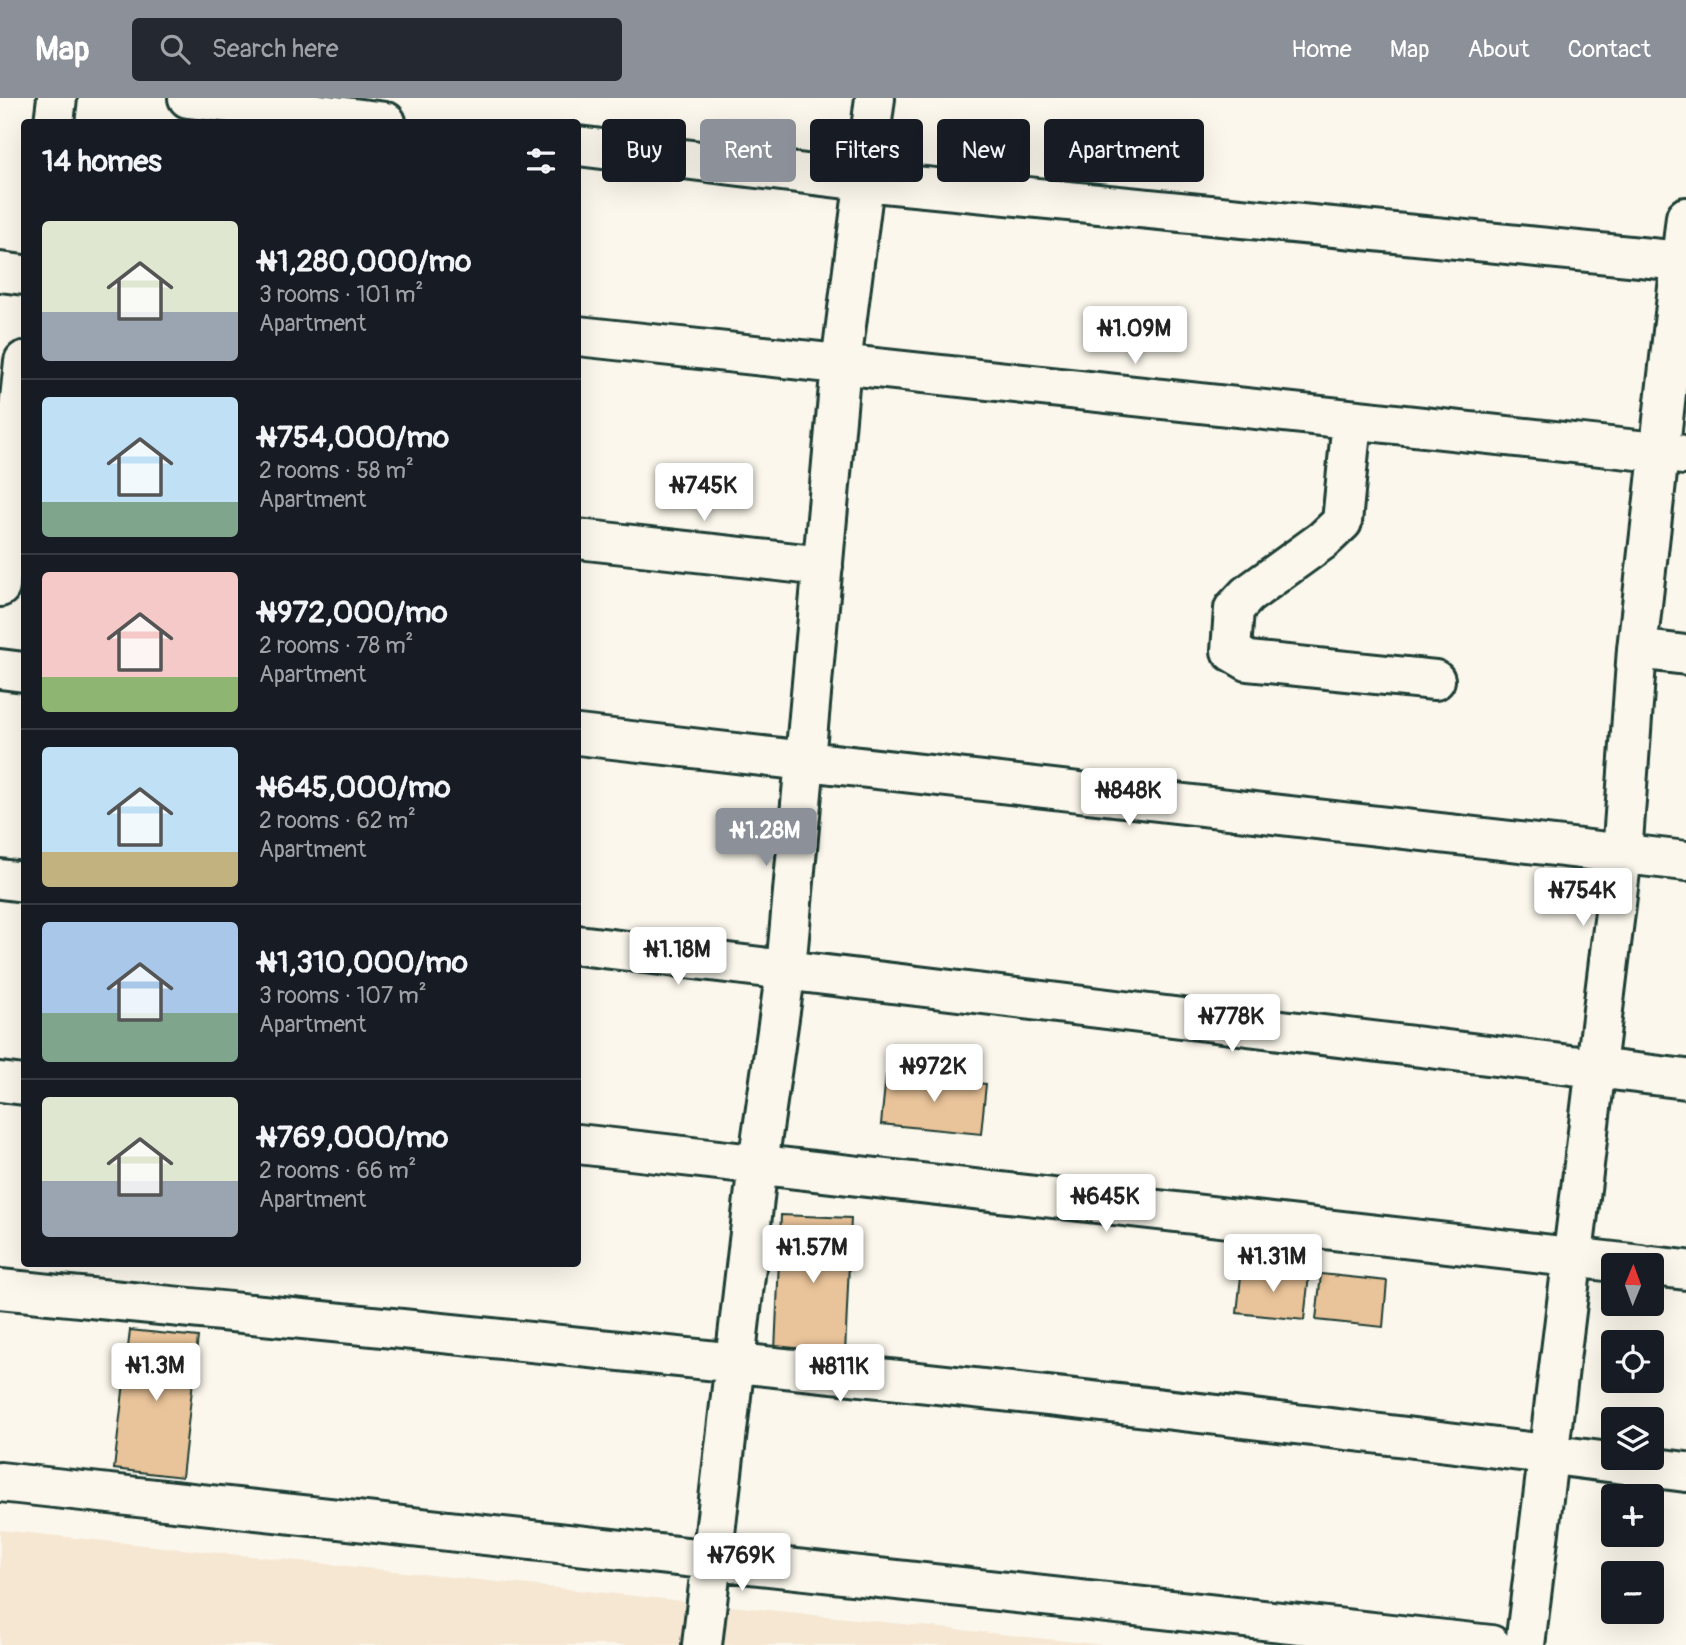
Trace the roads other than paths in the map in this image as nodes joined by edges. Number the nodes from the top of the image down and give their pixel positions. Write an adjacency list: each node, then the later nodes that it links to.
1 (57, 98): 4 (street)
2 (187, 98): 5 (street)
3 (875, 98): 6 (street)
4 (54, 119)
5 (361, 119)
6 (872, 119)
7 (581, 146): 8 (street)
8 (810, 174)
9 (863, 182): 16 (street)
10 (873, 182): 12 (street)
11 (1686, 217): 12 (street)
12 (1681, 261): 19 (street)
13 (0, 272): 14 (street)
14 (21, 275)
15 (581, 335): 16 (street)
16 (841, 364): 18 (street); 22 (street)
17 (21, 390): 20 (street)
18 (1352, 420): 19 (street); 28 (street)
19 (1673, 454): 24 (street)
20 (12, 477): 23 (street)
21 (581, 539): 22 (street)
22 (823, 566): 30 (street)
23 (0, 587)
24 (1636, 649): 25 (street); 31 (street)
25 (1686, 655)
26 (0, 669): 27 (street)
27 (21, 672)
28 (1435, 680)
29 (581, 735): 30 (street)
30 (806, 761): 31 (street); 36 (street)
31 (1622, 855): 32 (street); 37 (street)
32 (1686, 861)
33 (0, 879): 34 (street)
34 (21, 882)
35 (581, 945): 36 (street)
36 (786, 969): 37 (street); 42 (street)
37 (1596, 1068): 38 (street); 43 (street)
38 (1686, 1079)
39 (0, 1082): 40 (street)
40 (21, 1085)
41 (581, 1144): 42 (street)
42 (758, 1164): 43 (street); 48 (street)
43 (1572, 1258): 44 (street); 49 (street)
44 (1601, 1261)
45 (1664, 1267): 46 (street)
46 (1686, 1270)
47 (0, 1289): 48 (street)
48 (734, 1362): 49 (street); 52 (street)
49 (1549, 1454): 50 (street); 55 (street)
50 (1686, 1472)
51 (0, 1482): 52 (street)
52 (711, 1560): 53 (street); 54 (street)
53 (702, 1645)
54 (1491, 1645)
55 (1525, 1645)

